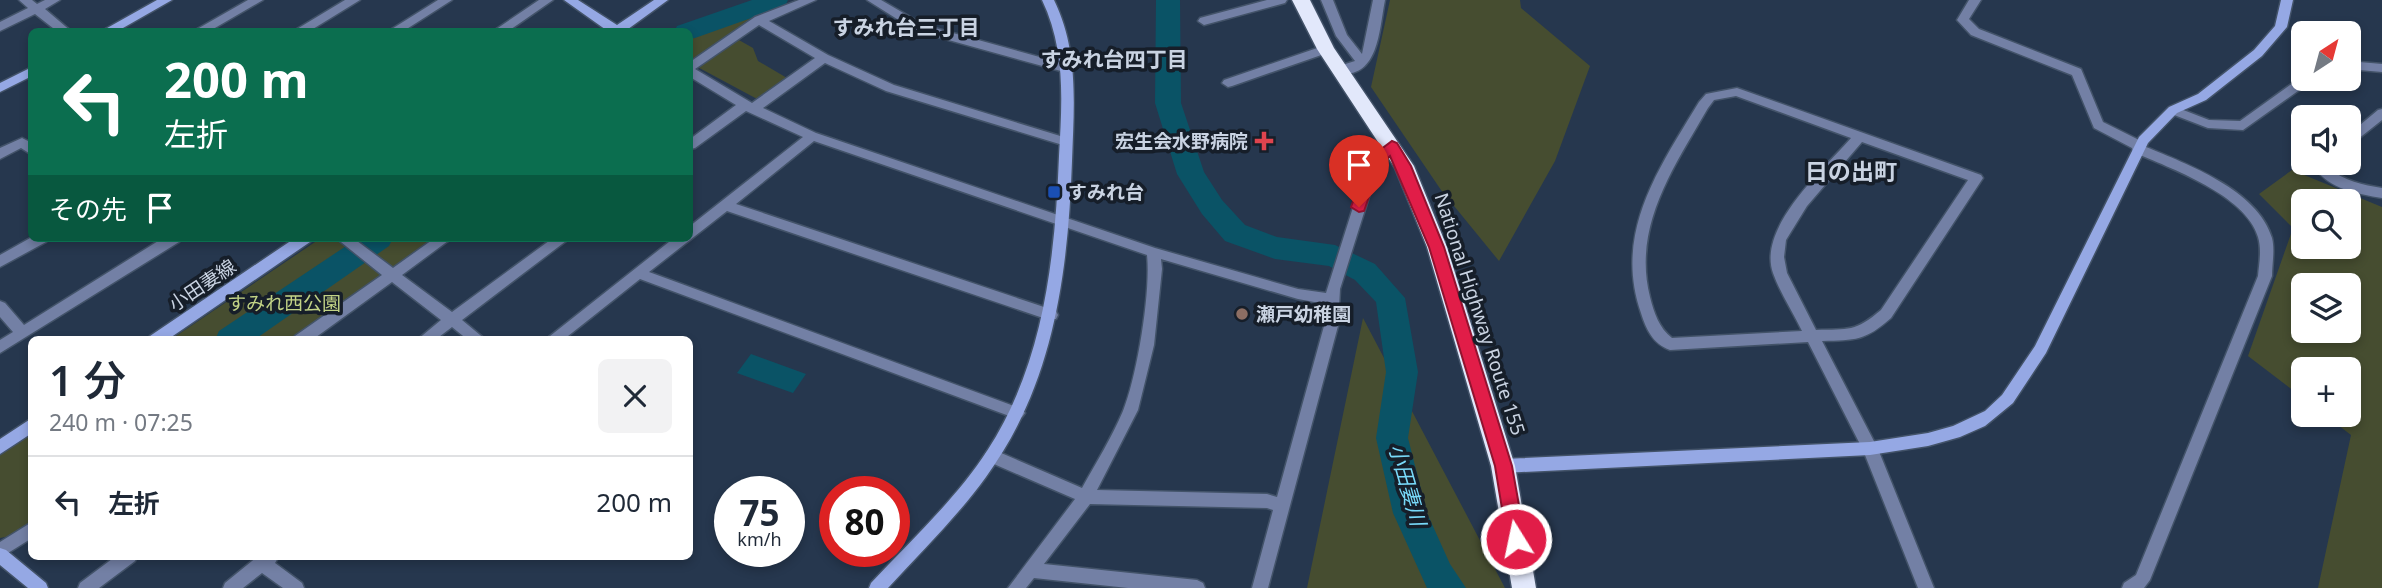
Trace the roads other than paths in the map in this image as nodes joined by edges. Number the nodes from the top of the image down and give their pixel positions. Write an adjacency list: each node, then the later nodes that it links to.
1 (25, 0): 19 (street)
2 (54, 0): 19 (street)
3 (166, 0): 24 (street)
4 (257, 0): 25 (street)
5 (354, 0): 26 (street)
6 (446, 0): 27 (street)
7 (547, 0): 28 (street)
8 (570, 0): 29 (street)
9 (662, 0): 30 (street)
10 (810, 0): 20 (street)
11 (873, 0): 37 (street)
12 (1048, 0): 37 (street)
13 (1281, 0): 21 (street)
14 (1301, 0): 31 (highway, National Highway Route 155)
15 (1327, 0): 33 (street)
16 (1378, 0): 33 (street)
17 (1975, 0): 54 (street)
18 (2287, 0): 45 (street)
19 (37, 9): 22 (street); 23 (street)
20 (760, 20): 32 (street); 35 (street)
21 (1204, 21)
22 (0, 27)
23 (61, 28)
24 (114, 28)
25 (205, 28)
26 (305, 28)
27 (400, 28)
28 (504, 28)
29 (612, 28)
30 (621, 28)
31 (1326, 49): 38 (highway, National Highway Route 155); 41 (street)
32 (824, 58): 44 (street); 50 (street)
33 (1363, 63): 38 (street)
34 (2361, 66): 36 (street)
35 (693, 67)
36 (2382, 68)
37 (1068, 69): 50 (street)
38 (1340, 70): 52 (highway, National Highway Route 155)
39 (693, 71): 44 (street)
40 (28, 73): 42 (street)
41 (1228, 83)
42 (0, 88)
43 (2291, 90): 45 (street)
44 (750, 107): 48 (street); 51 (street)
45 (2172, 110): 54 (street)
46 (2382, 113): 47 (street)
47 (2361, 132)
48 (811, 136): 58 (street); 59 (street)
49 (1860, 136): 82 (street); 82 (street); 82 (street)
50 (1066, 142): 59 (street)
51 (693, 143)
52 (1392, 146): 72 (street); 89 (highway, National Highway Route 155)
53 (28, 147): 55 (street)
54 (2139, 148): 87 (street); 107 (street)
55 (0, 154)
56 (2327, 175): 57 (street)
57 (2382, 193)
58 (724, 205): 60 (street); 74 (street)
59 (1063, 223): 68 (street); 74 (street)
60 (693, 231)
61 (34, 242): 69 (street)
62 (168, 242): 76 (street)
63 (299, 242): 77 (street, 小田妻線)
64 (348, 242): 71 (street)
65 (439, 242): 71 (street)
66 (558, 242): 75 (street)
67 (678, 242): 70 (street)
68 (1153, 252): 72 (street); 90 (street)
69 (0, 262)
70 (638, 273): 81 (street); 84 (street)
71 (391, 275): 75 (street); 78 (street)
72 (1333, 294): 91 (street)
73 (0, 307): 76 (street)
74 (1051, 315): 84 (street)
75 (452, 320): 79 (street); 80 (street)
76 (23, 333): 83 (street)
77 (161, 336)
78 (306, 336)
79 (430, 336)
80 (474, 336)
81 (557, 336)
82 (1812, 337): 87 (street)
83 (0, 347)
84 (1017, 413): 88 (street)
85 (28, 427): 86 (street)
86 (0, 447)
87 (1870, 449): 89 (street); 106 (street)
88 (992, 456): 90 (street); 101 (street)
89 (1503, 466): 105 (highway, National Highway Route 155)
90 (1086, 498): 91 (street); 96 (street)
91 (1282, 506): 104 (street)
92 (28, 532): 93 (street)
93 (0, 553): 97 (street)
94 (124, 560): 98 (street)
95 (267, 560): 99 (street); 100 (street)
96 (1032, 570): 102 (street); 103 (street)
97 (40, 588)
98 (86, 588)
99 (230, 588)
100 (296, 588)
101 (877, 588)
102 (1016, 588)
103 (1197, 588)
104 (1260, 588)
105 (1524, 588)
106 (1926, 588)
107 (2130, 588)

